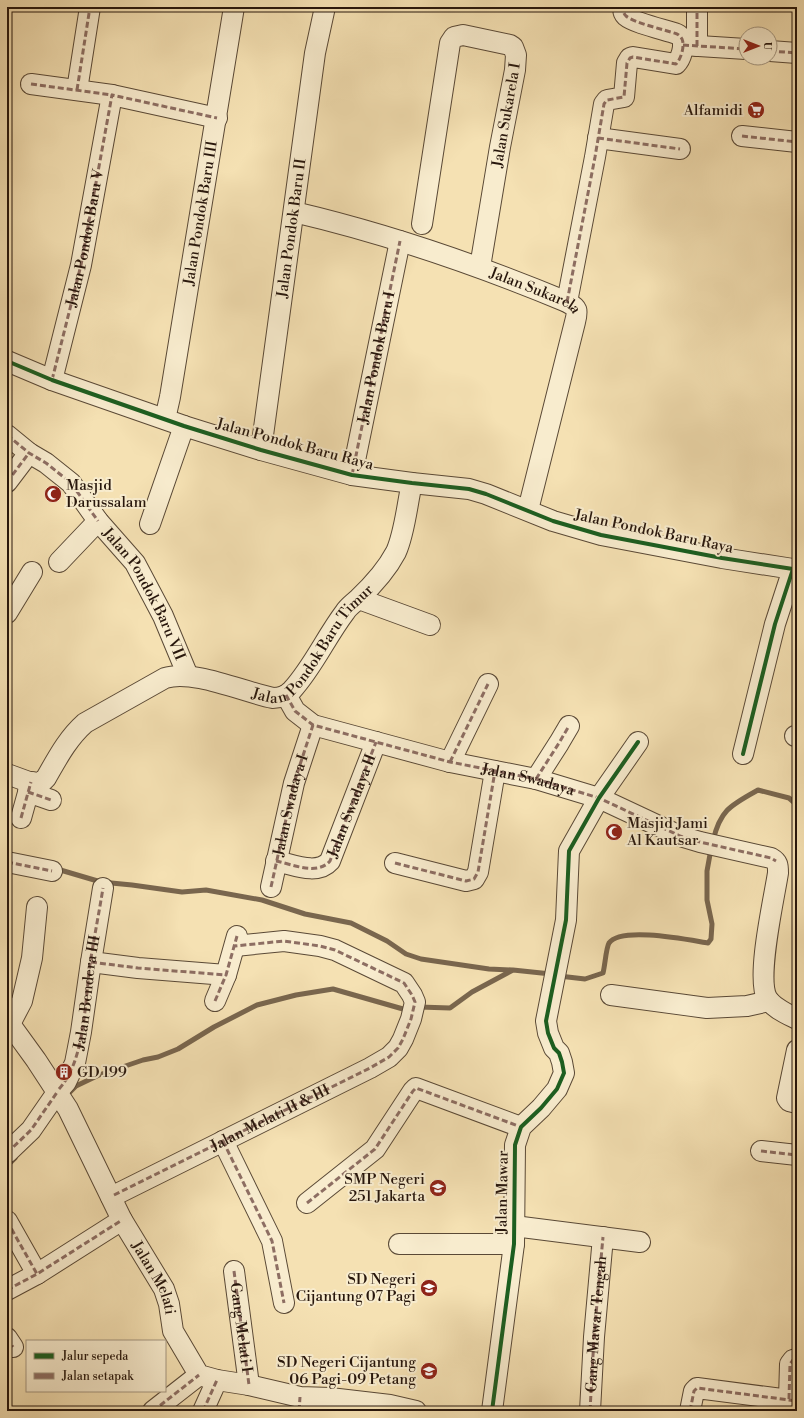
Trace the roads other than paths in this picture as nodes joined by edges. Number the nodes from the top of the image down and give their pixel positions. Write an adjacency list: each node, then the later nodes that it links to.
1 (90, 7): 11 (street)
2 (234, 7): 13 (street, Jalan Pondok Baru III)
3 (325, 7): 18 (street, Jalan Pondok Baru II)
4 (624, 7): 6 (street)
5 (697, 7): 6 (street)
6 (690, 45): 7 (street); 15 (street)
7 (738, 49)
8 (778, 52): 9 (street)
9 (797, 53)
10 (31, 84): 11 (street)
11 (77, 90): 12 (street)
12 (112, 95): 13 (street); 24 (street, Jalan Pondok Baru V)
13 (217, 118): 25 (street, Jalan Pondok Baru III)
14 (742, 136): 16 (street)
15 (598, 138): 17 (street); 22 (street)
16 (797, 142)
17 (680, 149)
18 (294, 212): 20 (street, Jalan Sukarela); 28 (street, Jalan Pondok Baru II)
19 (422, 224): 21 (street, Jalan Sukarela I)
20 (400, 241): 21 (street, Jalan Sukarela); 30 (street, Jalan Pondok Baru I)
21 (480, 267): 22 (street, Jalan Sukarela)
22 (567, 302): 33 (street, Jalan Sukarela)
23 (7, 361): 24 (street, Jalan Pondok Baru Raya)
24 (52, 380): 25 (street, Jalan Pondok Baru Raya)
25 (165, 419): 26 (street, Jalan Pondok Baru Raya)
26 (184, 426): 28 (street, Jalan Pondok Baru Raya); 35 (street)
27 (7, 434): 29 (street, Jalan Pondok Baru VII)
28 (261, 450): 30 (street, Jalan Pondok Baru Raya)
29 (29, 453): 31 (street); 34 (street, Jalan Pondok Baru VII)
30 (352, 474): 32 (street, Jalan Pondok Baru Raya)
31 (7, 482)
32 (412, 483): 33 (street, Jalan Pondok Baru Raya); 39 (street, Jalan Pondok Baru Timur)
33 (528, 510): 37 (street, Jalan Pondok Baru Raya)
34 (98, 521): 36 (street); 42 (street, Jalan Pondok Baru VII)
35 (150, 524)
36 (58, 562)
37 (796, 565): 49 (street)
38 (32, 572): 40 (street)
39 (359, 598): 41 (street); 44 (street, Jalan Pondok Baru Timur)
40 (7, 613)
41 (430, 625)
42 (188, 676): 44 (street, Jalan Pondok Baru Timur); 54 (street, Jalan Pondok Baru Timur)
43 (488, 684): 50 (street)
44 (286, 695): 45 (street, Jalan Swadaya)
45 (313, 725): 47 (street, Jalan Swadaya); 58 (street, Jalan Swadaya I)
46 (569, 726): 53 (street)
47 (376, 742): 50 (street, Jalan Swadaya); 58 (street, Jalan Swadaya II)
48 (638, 742): 55 (street, Jalan Mawar)
49 (743, 754)
50 (450, 762): 51 (street, Jalan Swadaya)
51 (495, 771): 53 (street, Jalan Swadaya); 60 (street)
52 (7, 774): 54 (street)
53 (536, 779): 55 (street, Jalan Swadaya)
54 (30, 787): 56 (street); 57 (street)
55 (599, 798): 68 (street, Jalan Swadaya); 75 (street, Jalan Mawar)
56 (51, 800)
57 (21, 818)
58 (276, 861): 62 (street, Jalan Swadaya I)
59 (7, 862): 61 (street)
60 (395, 863)
61 (52, 871)
62 (272, 887)
63 (103, 888): 65 (street, Jalan Bendera III)
64 (37, 906): 71 (street)
65 (91, 962): 66 (street); 73 (street, Jalan Bendera III)
66 (226, 976): 69 (street); 76 (street, Jalan Melati II & III)
67 (611, 995): 68 (street)
68 (769, 1001): 70 (street)
69 (215, 1002)
70 (797, 1019)
71 (9, 1022): 73 (street, Jalan Melati)
72 (797, 1050): 74 (street)
73 (62, 1098): 78 (street, Jalan Bendera III); 80 (street, Jalan Melati)
74 (797, 1103)
75 (521, 1127): 81 (street); 84 (street, Jalan Mawar)
76 (223, 1141): 80 (street, Jalan Melati II & III); 91 (street)
77 (761, 1151): 79 (street)
78 (7, 1153)
79 (797, 1155)
80 (110, 1197): 82 (street, Jalan Melati)
81 (307, 1203)
82 (122, 1220): 89 (street); 93 (street, Jalan Melati)
83 (7, 1221): 89 (street)
84 (514, 1235): 85 (street); 87 (street); 100 (street, Jalan Mawar)
85 (603, 1237): 86 (street); 101 (street, Gang Mawar Tengah)
86 (640, 1242)
87 (399, 1244)
88 (234, 1271): 94 (street, Gang Melati I)
89 (37, 1274): 90 (street)
90 (7, 1290)
91 (284, 1303)
92 (797, 1359): 95 (street)
93 (208, 1378): 94 (street); 97 (street); 98 (street)
94 (249, 1385): 96 (street)
95 (793, 1400): 102 (street)
96 (300, 1404): 99 (street)
97 (153, 1411)
98 (203, 1411)
99 (416, 1411)
100 (492, 1411)
101 (590, 1411)
102 (690, 1411)

